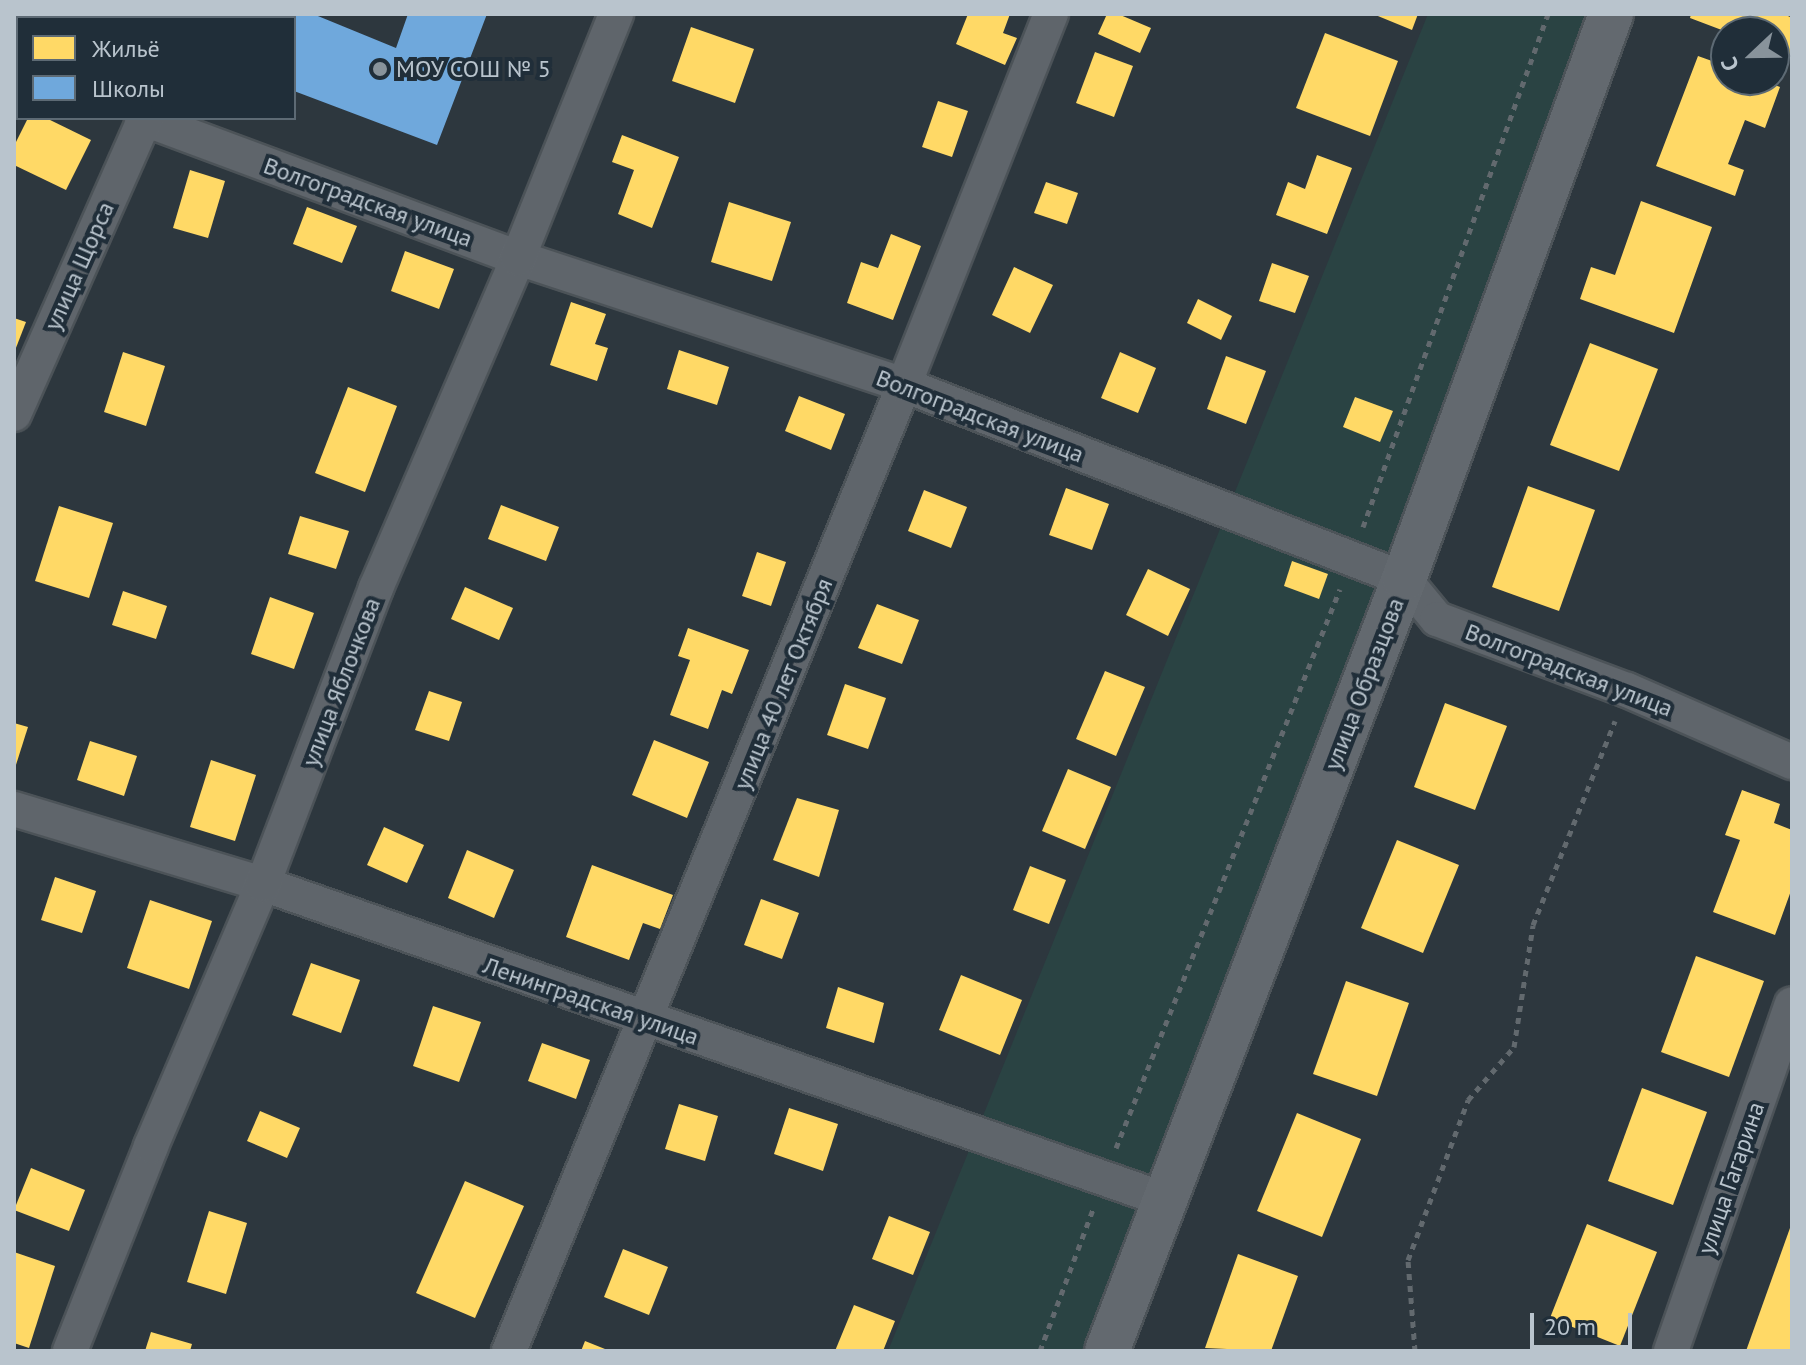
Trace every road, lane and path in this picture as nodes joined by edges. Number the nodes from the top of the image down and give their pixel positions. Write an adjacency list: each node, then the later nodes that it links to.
1 (616, 14): 7 (street, улица Яблочкова)
2 (1051, 14): 8 (street, улица 40 лет Октября)
3 (1548, 14): 10 (path)
4 (1611, 14): 11 (street, улица Образцова)
5 (143, 120): 9 (street, улица Щорса)
6 (149, 120): 7 (street, Волгоградская улица)
7 (518, 258): 8 (street, Волгоградская улица); 15 (street, улица Яблочкова)
8 (904, 385): 10 (street, Волгоградская улица); 17 (street, улица 40 лет Октября)
9 (14, 414)
10 (1352, 559): 11 (street, Волгоградская улица); 18 (path)
11 (1404, 579): 12 (street, Волгоградская улица); 19 (street, улица Образцова)
12 (1627, 690): 13 (street, Волгоградская улица); 24 (path)
13 (1792, 762)
14 (14, 809): 15 (street, Ленинградская улица)
15 (263, 884): 17 (street, Ленинградская улица); 20 (street, улица Яблочкова)
16 (1792, 1004): 25 (street, улица Гагарина)
17 (646, 1021): 18 (street, Ленинградская улица); 21 (street, улица 40 лет Октября)
18 (1104, 1178): 19 (street, Ленинградская улица); 22 (path)
19 (1166, 1200): 23 (street, улица Образцова)
20 (70, 1351)
21 (509, 1351)
22 (1040, 1351)
23 (1107, 1351)
24 (1415, 1351)
25 (1671, 1351)

